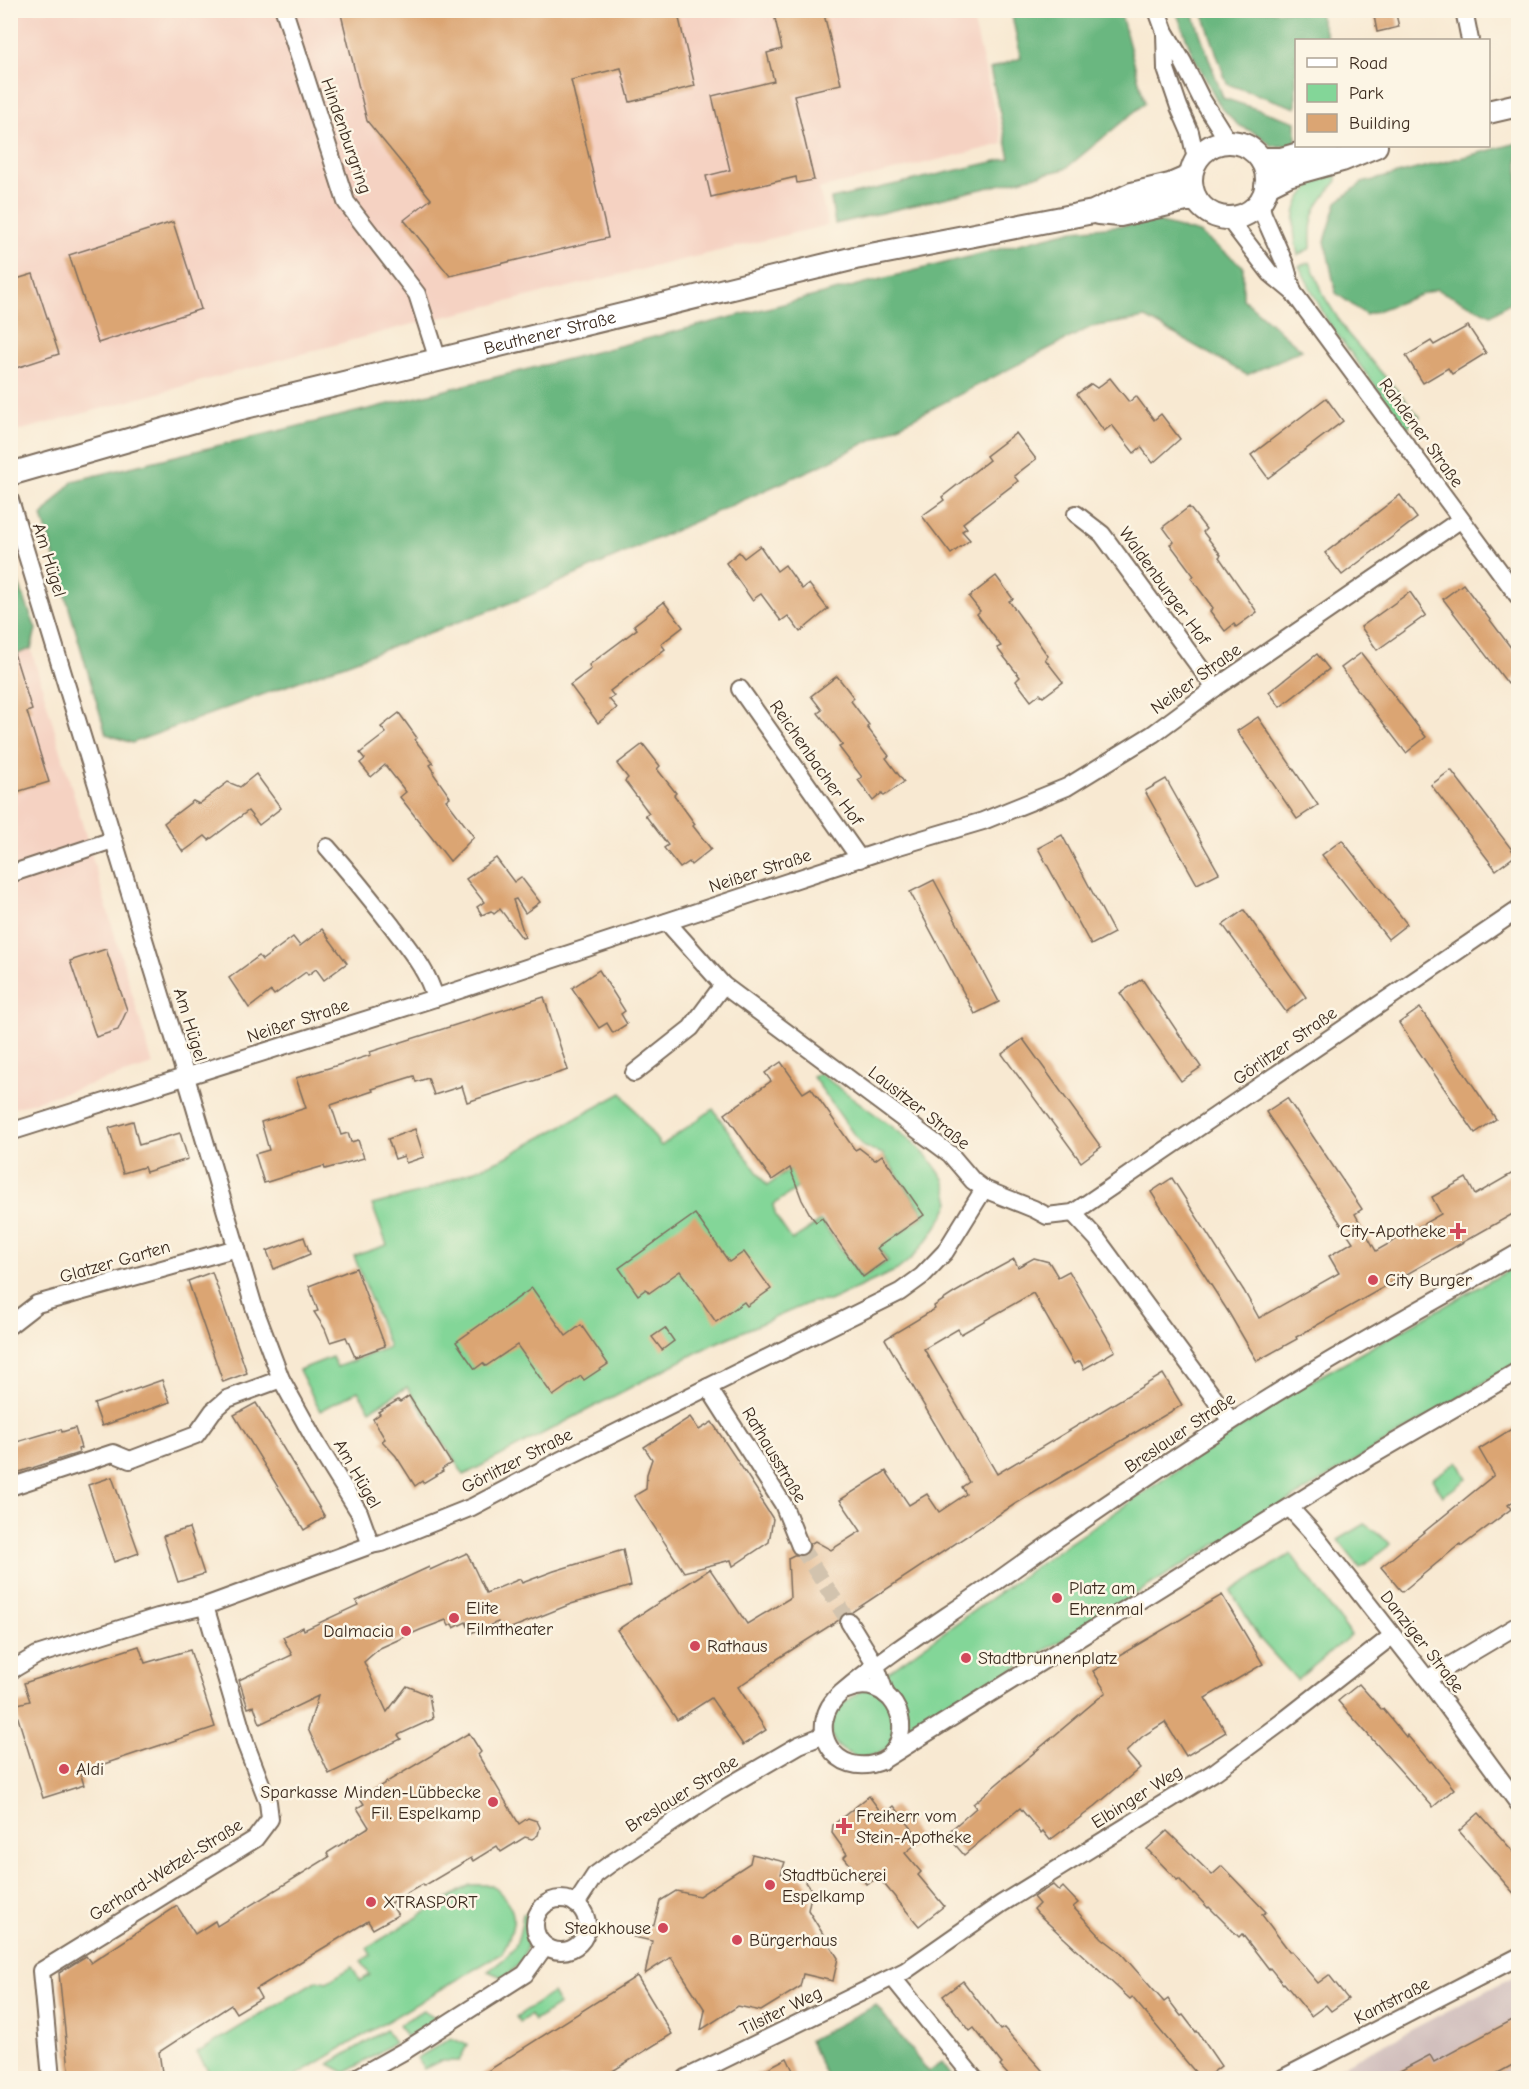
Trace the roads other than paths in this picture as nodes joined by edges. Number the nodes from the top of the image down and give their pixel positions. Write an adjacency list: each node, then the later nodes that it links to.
1 (284, 10): 18 (street, Hindenburgring)
2 (1157, 10): 4 (street)
3 (1464, 10): 5 (street)
4 (1165, 33): 8 (street); 12 (street)
5 (1470, 39)
6 (1518, 105): 7 (main road)
7 (1490, 112)
8 (1228, 141): 11 (main road); 12 (main road)
9 (1324, 147): 11 (main road)
10 (1374, 147): 13 (main road)
11 (1261, 159): 13 (main road)
12 (1193, 168): 14 (main road); 15 (main road, Beuthener Straße)
13 (1263, 194): 16 (main road); 17 (street, Rahdener Straße)
14 (1196, 200): 15 (main road, Beuthener Straße); 16 (main road)
15 (1093, 212): 18 (main road, Beuthener Straße)
16 (1228, 218): 17 (street, Rahdener Straße)
17 (1293, 292): 22 (street, Rahdener Straße)
18 (438, 360): 19 (main road, Beuthener Straße)
19 (10, 474)
20 (10, 500): 26 (street, Am Hügel)
21 (1076, 514): 24 (street, Waldenburger Hof)
22 (1460, 520): 23 (street, Rahdener Straße); 24 (street, Neißer Straße)
23 (1518, 597)
24 (1215, 688): 28 (street, Neißer Straße)
25 (740, 689): 28 (street, Reichenbacher Hof)
26 (113, 840): 29 (street); 35 (street, Am Hügel)
27 (327, 847): 33 (street)
28 (860, 859): 31 (street, Neißer Straße)
29 (10, 874)
30 (1518, 910): 38 (street, Görlitzer Straße)
31 (667, 922): 32 (street, Lausitzer Straße); 33 (street, Neißer Straße)
32 (723, 985): 34 (street); 37 (street, Lausitzer Straße)
33 (435, 998): 35 (street, Neißer Straße)
34 (634, 1073)
35 (186, 1077): 36 (street, Neißer Straße); 39 (street, Am Hügel)
36 (10, 1132)
37 (984, 1190): 38 (street, Lausitzer Straße); 44 (street, Görlitzer Straße)
38 (1073, 1213): 45 (street)
39 (237, 1248): 41 (street, Glatzer Garten); 43 (street, Am Hügel)
40 (1518, 1253): 45 (street, Breslauer Straße)
41 (10, 1325)
42 (1518, 1371): 47 (street)
43 (281, 1379): 46 (street); 48 (street, Am Hügel)
44 (708, 1387): 48 (street, Görlitzer Straße); 49 (street, Rathausstraße)
45 (1231, 1421): 54 (street, Breslauer Straße)
46 (10, 1487)
47 (1290, 1508): 53 (street, Danziger Straße); 60 (street)
48 (371, 1545): 50 (street, Görlitzer Straße)
49 (800, 1546)
50 (205, 1606): 55 (street, Görlitzer Straße); 66 (street, Gerhard-Wetzel-Straße)
51 (849, 1622): 54 (street)
52 (1518, 1625): 56 (street)
53 (1392, 1636): 56 (street, Danziger Straße); 65 (street, Elbinger Weg)
54 (876, 1666): 57 (street, Breslauer Straße); 58 (street)
55 (10, 1671)
56 (1427, 1679): 61 (street, Danziger Straße)
57 (840, 1693): 58 (street); 59 (street, Breslauer Straße)
58 (886, 1695): 60 (street)
59 (824, 1735): 60 (street); 62 (street, Breslauer Straße)
60 (882, 1761)
61 (1518, 1803)
62 (576, 1904): 63 (street); 63 (street)
63 (545, 1946): 67 (street)
64 (1518, 1958): 70 (street, Kantstraße)
65 (893, 1978): 68 (street, Tilsiter Weg); 69 (street)
66 (51, 2079)
67 (356, 2079)
68 (686, 2079)
69 (975, 2079)
70 (1283, 2079)

